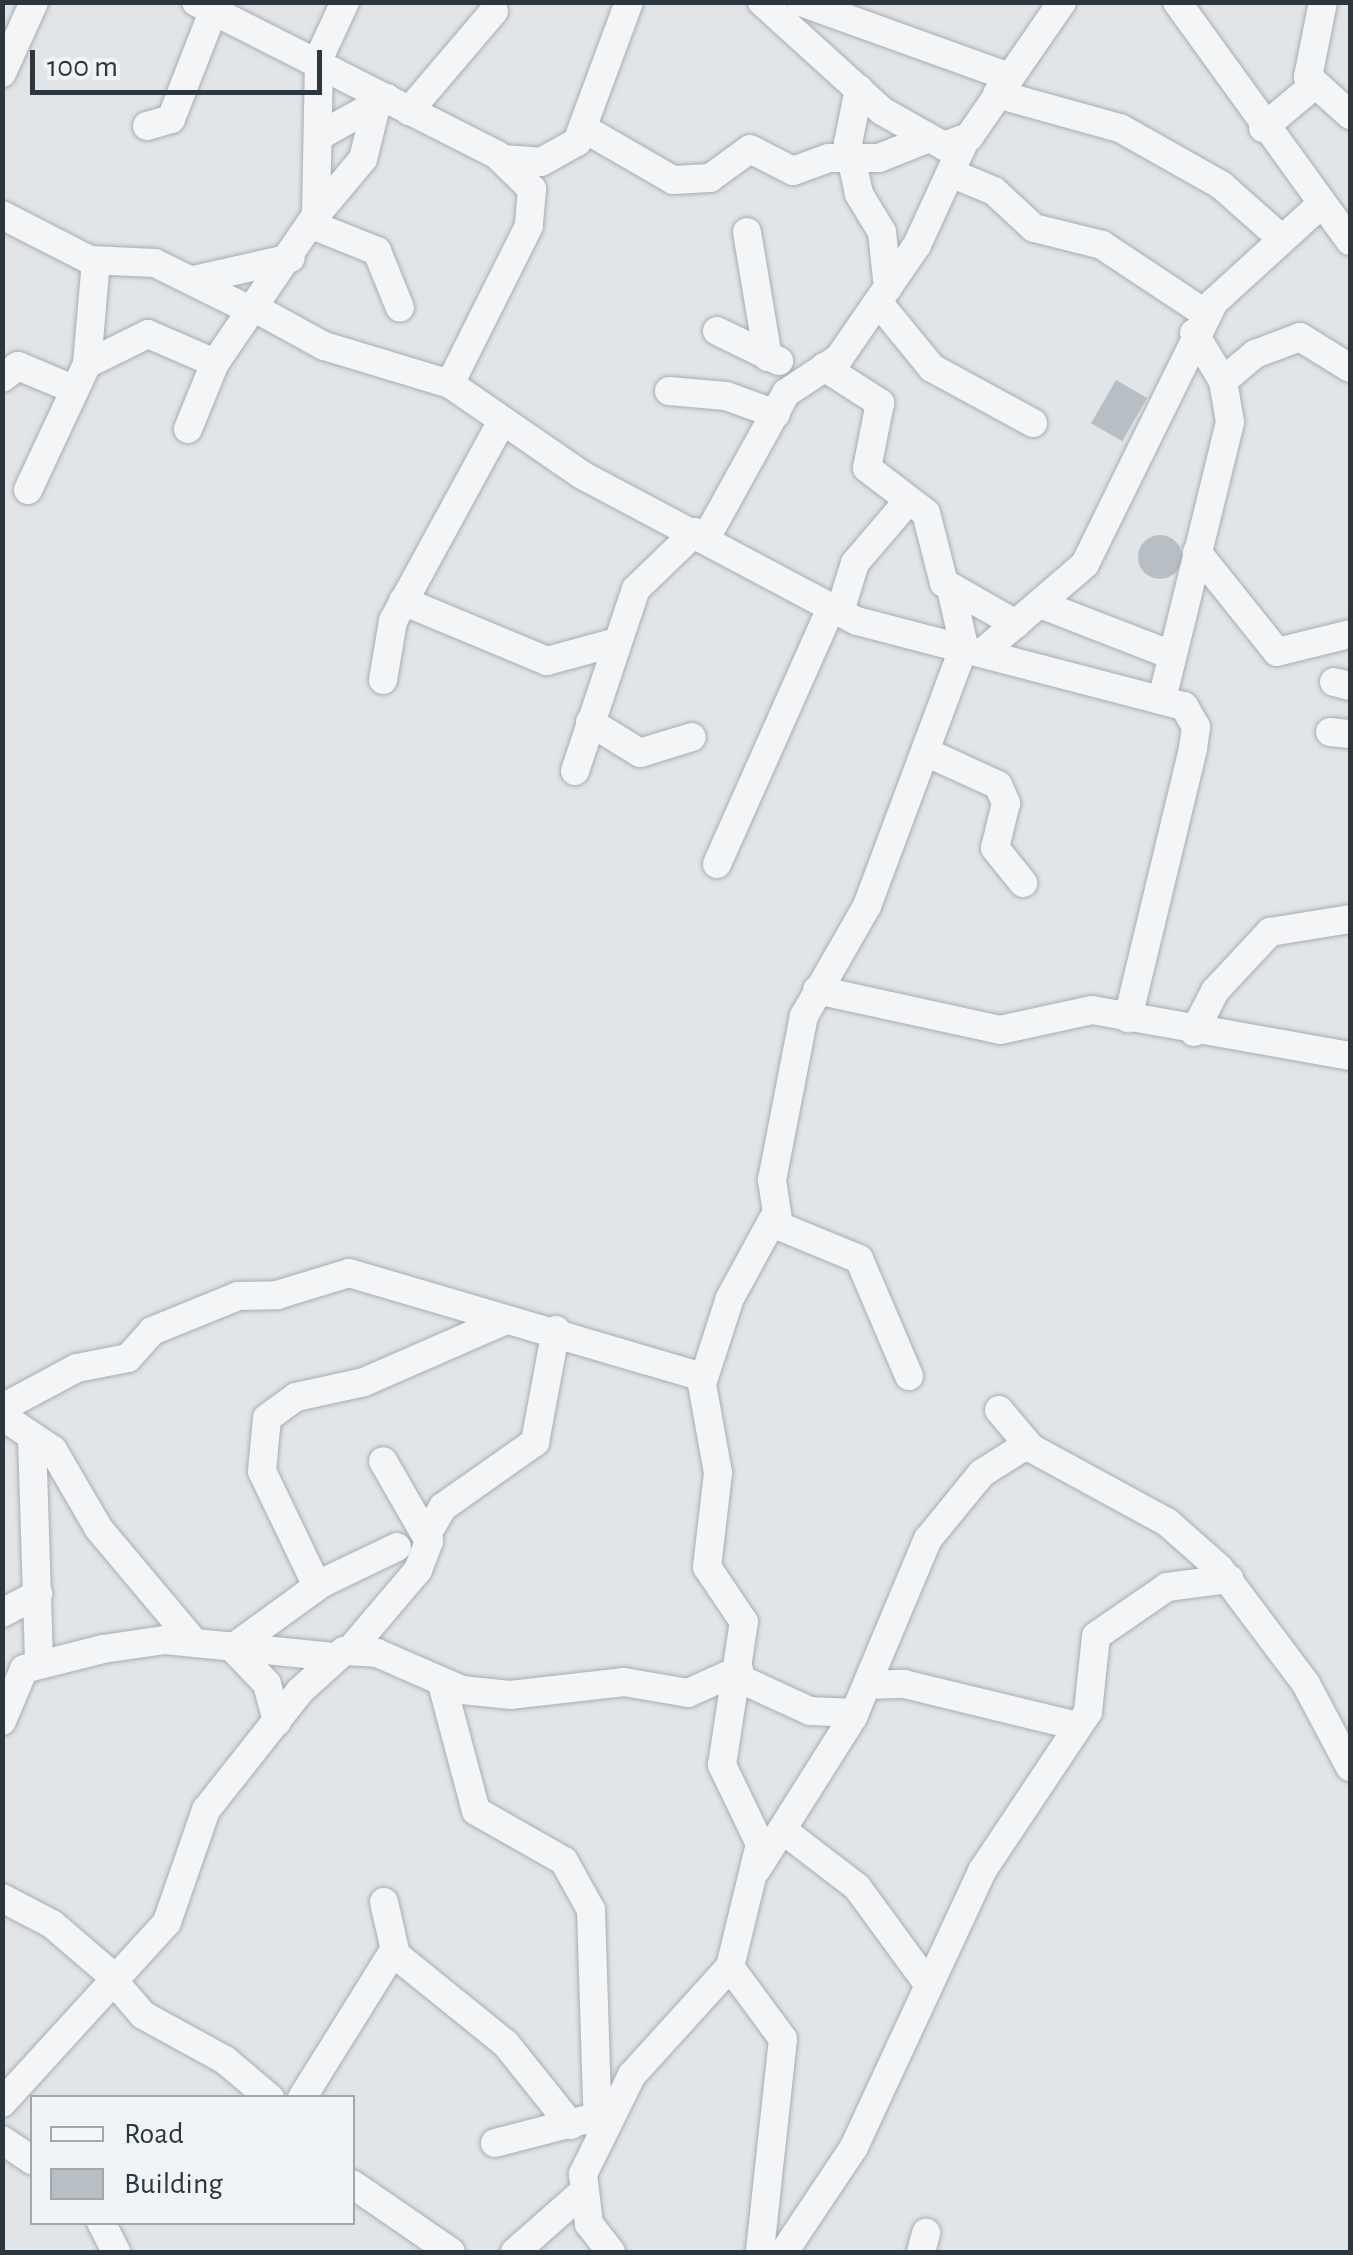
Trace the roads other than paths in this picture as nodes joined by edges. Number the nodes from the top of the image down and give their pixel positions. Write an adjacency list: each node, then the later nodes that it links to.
1 (34, 2): 12 (street)
2 (344, 2): 11 (street)
3 (629, 2): 19 (street)
4 (762, 2): 15 (street)
5 (801, 2): 13 (street)
6 (1062, 2): 13 (street)
7 (1177, 2): 20 (street)
8 (1323, 2): 14 (street)
9 (204, 8): 11 (street); 18 (street)
10 (494, 11): 16 (street)
11 (319, 58): 16 (street); 21 (street)
12 (2, 72)
13 (1004, 86): 22 (street); 31 (street)
14 (1313, 86): 17 (street); 20 (street)
15 (859, 89): 23 (street); 25 (street)
16 (391, 104): 21 (street); 24 (street); 29 (street)
17 (1350, 115)
18 (147, 126)
19 (582, 128): 24 (street); 25 (street)
20 (1264, 128): 27 (street)
21 (319, 136): 29 (street)
22 (965, 140): 23 (street); 26 (street)
23 (922, 141): 25 (street)
24 (502, 159): 48 (street)
25 (850, 160): 36 (street)
26 (953, 174): 36 (street); 39 (street)
27 (1318, 207): 31 (street); 32 (street)
28 (2, 215): 34 (street)
29 (314, 220): 33 (street); 38 (street)
30 (748, 232): 41 (street)
31 (1282, 238): 39 (street)
32 (1350, 241)
33 (291, 258): 35 (street); 37 (street)
34 (96, 260): 35 (street); 45 (street)
35 (194, 280): 37 (street)
36 (883, 295): 44 (street); 52 (street)
37 (252, 308): 42 (street); 48 (street)
38 (400, 308)
39 (1200, 324): 47 (street); 62 (street)
40 (718, 331): 41 (street)
41 (768, 357): 44 (street)
42 (215, 363): 45 (street); 53 (street)
43 (1350, 368): 47 (street)
44 (815, 370): 50 (street); 55 (street)
45 (80, 376): 46 (street); 54 (street)
46 (2, 378)
47 (1224, 381): 58 (street)
48 (450, 384): 51 (street)
49 (670, 391): 50 (street)
50 (776, 414): 57 (street)
51 (501, 424): 56 (street); 61 (street)
52 (1033, 424)
53 (188, 429)
54 (28, 490)
55 (908, 501): 60 (street); 63 (street)
56 (642, 505): 57 (street); 59 (street)
57 (700, 535): 59 (street); 63 (street)
58 (1198, 552): 65 (street); 68 (street)
59 (662, 555): 66 (street)
60 (951, 589): 64 (street); 67 (street)
61 (403, 601): 66 (street); 69 (street)
62 (1040, 604): 64 (street); 68 (street)
63 (836, 608): 67 (street); 75 (street)
64 (1016, 624): 67 (street)
65 (1350, 634)
66 (617, 642): 71 (street)
67 (974, 649): 70 (street); 73 (street)
68 (1169, 654): 70 (street)
69 (383, 680)
70 (1163, 695): 79 (street)
71 (590, 722): 72 (street); 74 (street)
72 (692, 736)
73 (928, 753): 76 (street); 78 (street)
74 (574, 771)
75 (718, 864)
76 (1022, 883)
77 (1350, 920): 80 (street)
78 (817, 990): 79 (street); 82 (street)
79 (1128, 1018): 80 (street)
80 (1194, 1032): 81 (street)
81 (1350, 1056)
82 (774, 1219): 85 (street); 86 (street)
83 (506, 1320): 84 (street); 88 (street); 95 (street)
84 (556, 1330): 86 (street); 92 (street)
85 (909, 1376)
86 (703, 1378): 106 (street)
87 (999, 1410): 90 (street)
88 (3, 1411): 89 (street)
89 (32, 1438): 97 (street); 99 (street)
90 (1028, 1444): 94 (street); 105 (street)
91 (383, 1461): 92 (street)
92 (426, 1524): 93 (street); 96 (street)
93 (397, 1548): 95 (street); 96 (street)
94 (1229, 1579): 111 (street); 112 (street)
95 (317, 1586): 100 (street)
96 (394, 1588): 101 (street)
97 (38, 1594): 98 (street); 103 (street)
98 (2, 1613)
99 (194, 1642): 100 (street); 103 (street)
100 (232, 1647): 101 (street); 110 (street)
101 (344, 1653): 104 (street); 110 (street)
102 (2, 1661): 103 (street)
103 (36, 1662): 109 (street)
104 (442, 1684): 107 (street); 124 (street)
105 (869, 1685): 108 (street); 111 (street)
106 (733, 1690): 107 (street); 107 (street); 108 (street); 114 (street)
107 (683, 1694)
108 (855, 1713): 113 (street)
109 (2, 1721)
110 (277, 1722): 119 (street)
111 (1078, 1726): 120 (street)
112 (1350, 1767)
113 (784, 1831): 114 (street); 120 (street)
114 (752, 1876): 118 (street)
115 (2, 1898): 119 (street)
116 (384, 1902): 117 (street)
117 (394, 1950): 122 (street); 125 (street)
118 (730, 1967): 124 (street); 136 (street)
119 (114, 1979): 121 (street); 123 (street)
120 (926, 1980): 137 (street)
121 (265, 2095)
122 (304, 2095)
123 (2, 2102)
124 (598, 2124): 125 (street); 130 (street)
125 (571, 2125): 127 (street)
126 (2, 2140): 128 (street)
127 (495, 2143)
128 (30, 2159)
129 (355, 2186): 133 (street)
130 (582, 2192): 134 (street); 135 (street)
131 (102, 2225): 132 (street)
132 (116, 2252)
133 (451, 2252)
134 (515, 2252)
135 (611, 2252)
136 (760, 2252)
137 (784, 2252)

